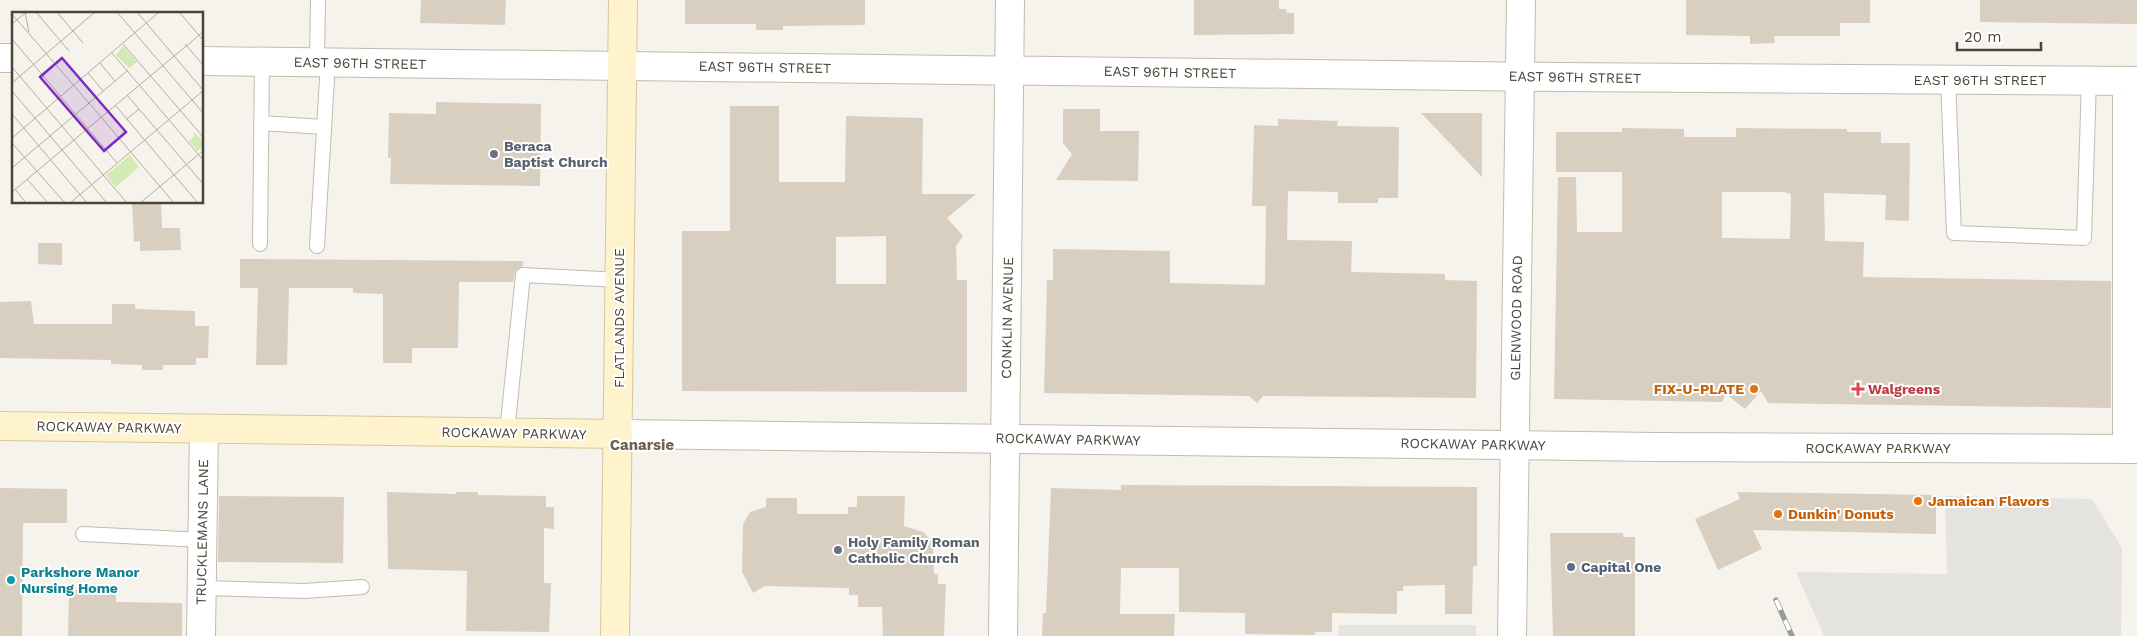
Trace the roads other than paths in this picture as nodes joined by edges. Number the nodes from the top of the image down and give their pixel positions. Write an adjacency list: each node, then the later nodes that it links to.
1 (318, 0): 7 (lane)
2 (622, 0): 8 (main road, FLATLANDS AVENUE)
3 (1010, 0): 9 (street, CONKLIN AVENUE)
4 (1521, 0): 10 (street, GLENWOOD ROAD)
5 (204, 61): 6 (street, EAST 96TH STREET)
6 (262, 62): 7 (street, EAST 96TH STREET); 14 (lane)
7 (322, 62): 8 (street, EAST 96TH STREET); 15 (lane)
8 (622, 66): 9 (street, EAST 96TH STREET); 18 (main road, FLATLANDS AVENUE)
9 (1009, 70): 10 (street, EAST 96TH STREET); 23 (street, CONKLIN AVENUE)
10 (1520, 76): 11 (street, EAST 96TH STREET); 24 (street, GLENWOOD ROAD)
11 (1948, 79): 12 (street, EAST 96TH STREET); 12 (lane)
12 (2089, 80): 13 (street, EAST 96TH STREET)
13 (2132, 81): 25 (street)
14 (261, 123): 15 (lane); 16 (lane)
15 (324, 127): 17 (lane)
16 (260, 244)
17 (317, 246)
18 (620, 280): 21 (lane); 22 (main road, FLATLANDS AVENUE)
19 (0, 426): 20 (main road, ROCKAWAY PARKWAY)
20 (204, 428): 21 (main road, ROCKAWAY PARKWAY); 27 (street, TRUCKLEMANS LANE)
21 (507, 432): 22 (main road, ROCKAWAY PARKWAY)
22 (618, 434): 23 (street, ROCKAWAY PARKWAY); 31 (main road, FLATLANDS AVENUE)
23 (1005, 439): 24 (street, ROCKAWAY PARKWAY); 32 (street, CONKLIN AVENUE)
24 (1514, 445): 25 (street, ROCKAWAY PARKWAY); 33 (street, GLENWOOD ROAD)
25 (2132, 449)
26 (82, 534): 27 (lane)
27 (202, 540): 29 (street, TRUCKLEMANS LANE)
28 (362, 587): 29 (lane)
29 (201, 588): 30 (street, TRUCKLEMANS LANE)
30 (201, 636)
31 (615, 636)
32 (1003, 636)
33 (1512, 636)

